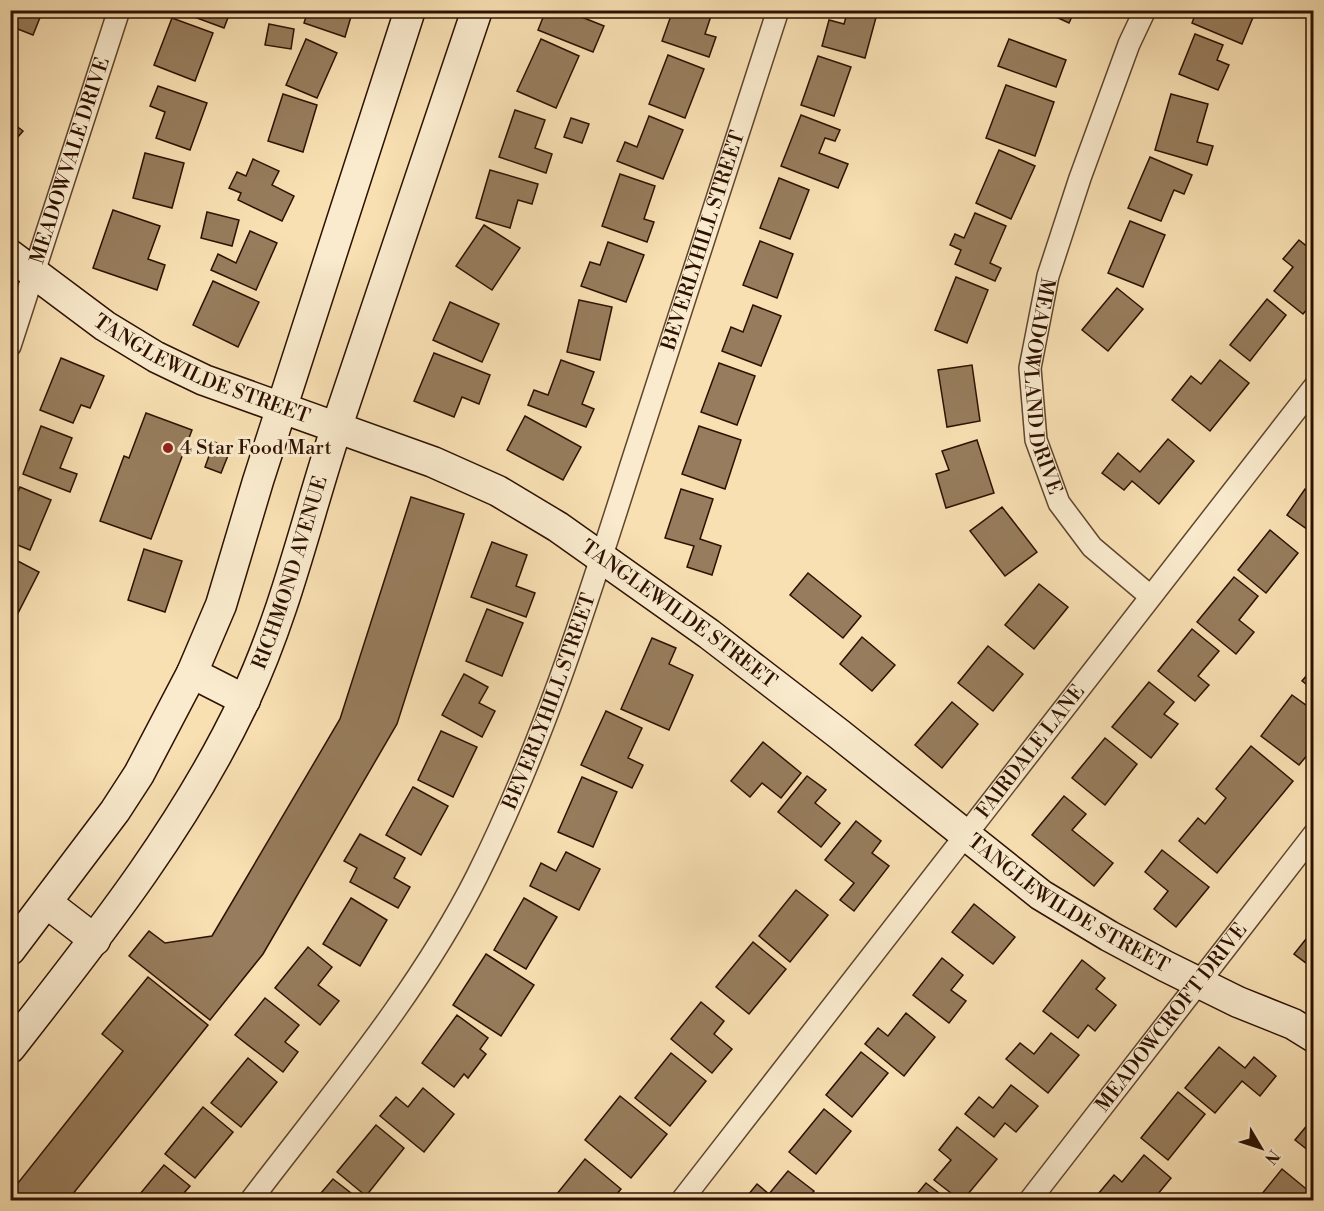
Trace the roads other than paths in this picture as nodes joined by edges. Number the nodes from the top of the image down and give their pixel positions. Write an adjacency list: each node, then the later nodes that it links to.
1 (119, 10): 7 (street, MEADOWVALE DRIVE)
2 (410, 10): 10 (main road)
3 (477, 10): 11 (main road, RICHMOND AVENUE)
4 (778, 10): 12 (street, BEVERLYHILL STREET)
5 (1145, 10): 13 (street, MEADOWLAND DRIVE)
6 (10, 255): 7 (main road, TANGLEWILDE STREET)
7 (35, 273): 8 (street, MEADOWVALE DRIVE); 10 (main road, TANGLEWILDE STREET)
8 (10, 346)
9 (1314, 387): 13 (street, FAIRDALE LANE)
10 (282, 407): 11 (main road, TANGLEWILDE STREET); 14 (main road)
11 (337, 426): 12 (main road, TANGLEWILDE STREET); 15 (main road, RICHMOND AVENUE)
12 (602, 556): 17 (main road, TANGLEWILDE STREET); 24 (street, BEVERLYHILL STREET)
13 (1150, 596): 17 (street, FAIRDALE LANE)
14 (192, 674): 15 (main road); 18 (main road)
15 (245, 700): 19 (main road, RICHMOND AVENUE)
16 (1314, 834): 21 (street, MEADOWCROFT DRIVE)
17 (965, 835): 21 (main road, TANGLEWILDE STREET); 25 (street, FAIRDALE LANE)
18 (47, 903): 19 (main road); 20 (main road)
19 (95, 940): 23 (main road, RICHMOND AVENUE)
20 (10, 950)
21 (1199, 982): 22 (main road, TANGLEWILDE STREET); 26 (street, MEADOWCROFT DRIVE)
22 (1314, 1037)
23 (10, 1047)
24 (251, 1200)
25 (682, 1200)
26 (1030, 1200)

